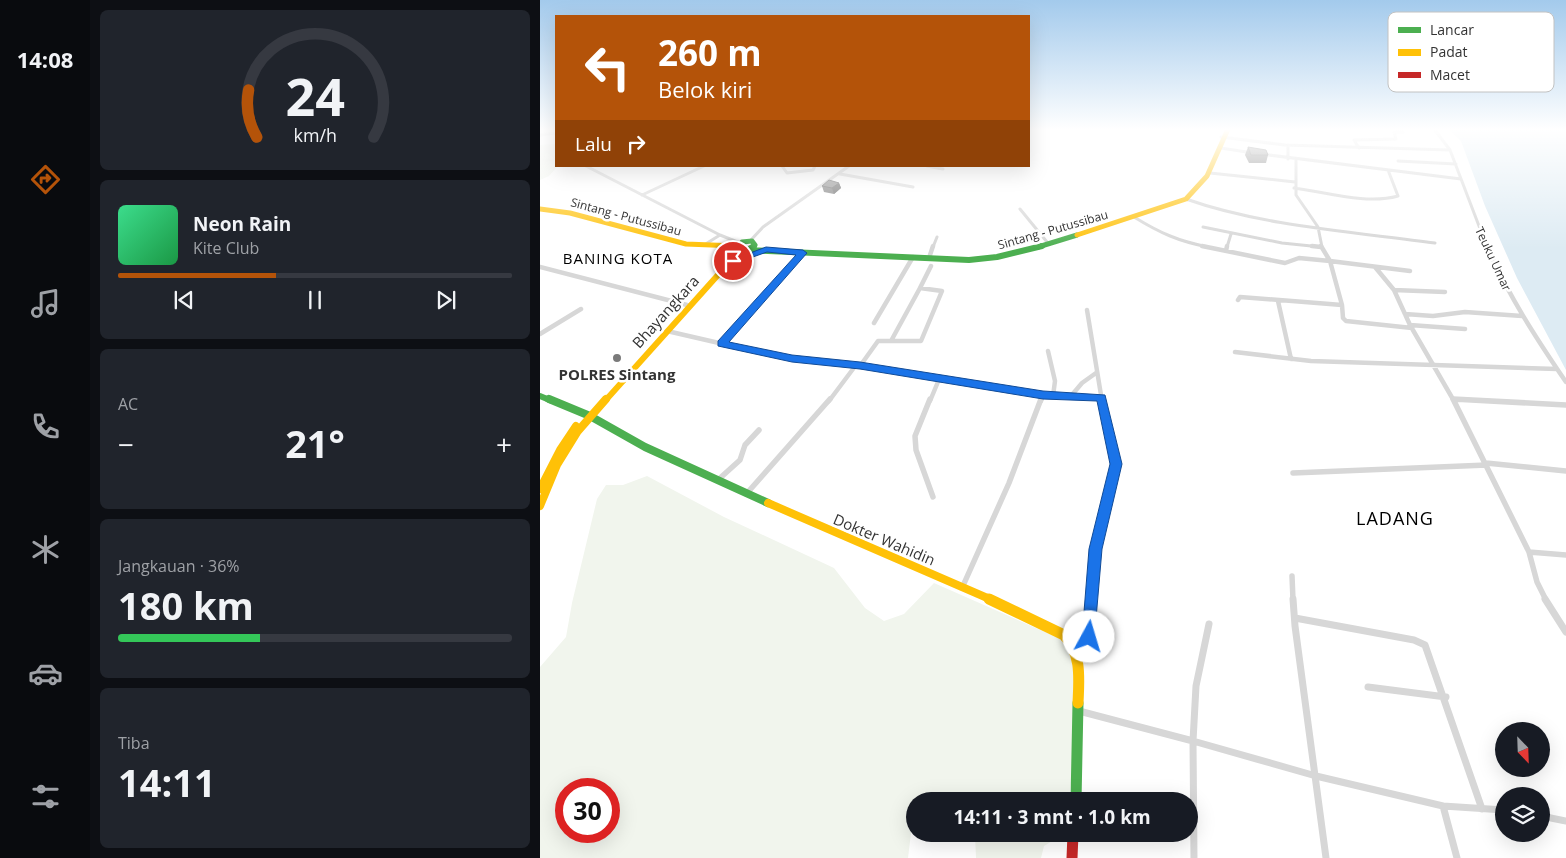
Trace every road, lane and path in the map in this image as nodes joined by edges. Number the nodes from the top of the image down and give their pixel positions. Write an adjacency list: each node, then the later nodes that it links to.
1 (592, 169): 18 (street)
2 (698, 169): 18 (street)
3 (784, 169): 4 (street)
4 (814, 169)
5 (846, 169): 12 (street)
6 (1208, 169): 23 (main road, Sintang - Putussibau)
7 (1212, 169): 13 (main road, Sintang - Putussibau)
8 (1296, 169): 15 (street)
9 (1379, 169): 11 (street)
10 (1457, 169): 14 (street, Teuku Umar)
11 (1388, 170): 14 (street); 17 (street)
12 (840, 174): 16 (street); 32 (street)
13 (1210, 174): 15 (street); 19 (main road, Sintang - Putussibau)
14 (1460, 179): 56 (street, Teuku Umar)
15 (1295, 182): 17 (street)
16 (913, 187)
17 (1294, 188): 25 (street)
18 (642, 195): 27 (street)
19 (1186, 199): 22 (main road, Sintang - Putussibau); 25 (street)
20 (540, 209): 31 (main road, Sintang - Putussibau)
21 (1020, 209): 29 (street)
22 (1134, 217): 23 (main road, Sintang - Putussibau); 36 (street)
23 (1109, 224): 29 (main road, Sintang - Putussibau); 39 (main road, Sintang - Putussibau)
24 (1203, 227): 26 (street)
25 (1318, 227): 30 (street); 34 (street)
26 (1231, 234): 34 (street); 36 (street)
27 (720, 235): 31 (street); 32 (street)
28 (937, 237): 38 (street)
29 (1047, 242): 38 (main road, Sintang - Putussibau)
30 (1435, 243)
31 (703, 246): 33 (main road, Sintang - Putussibau)
32 (744, 246): 33 (main road, Sintang - Putussibau); 35 (main road, Sintang - Putussibau); 38 (main road, Sintang - Putussibau); 41 (main road, Bhayangkara)
33 (723, 247): 41 (main road)
34 (1321, 247): 40 (street)
35 (766, 250): 37 (main road, Sintang - Putussibau); 41 (main road)
36 (1226, 251): 40 (street)
37 (803, 253): 39 (main road, Sintang - Putussibau); 63 (street)
38 (930, 255)
39 (913, 257): 57 (street)
40 (1330, 261): 43 (street); 52 (street)
41 (727, 262): 51 (main road, Bhayangkara); 60 (main road, Bhayangkara)
42 (931, 266): 46 (street)
43 (1375, 267): 45 (street); 47 (street)
44 (540, 268): 51 (street)
45 (1410, 271)
46 (920, 288): 62 (street); 62 (street)
47 (1394, 290): 48 (street); 55 (street)
48 (1445, 292)
49 (1238, 300): 50 (street)
50 (1278, 301): 52 (street); 66 (street)
51 (686, 305): 80 (main road, Bhayangkara)
52 (1342, 305): 58 (street)
53 (581, 309): 61 (street)
54 (1087, 310): 70 (street)
55 (1405, 314): 56 (street); 58 (street)
56 (1522, 316): 69 (street, Teuku Umar)
57 (874, 323)
58 (1411, 326): 59 (street); 67 (street)
59 (1465, 329)
60 (667, 331): 63 (street); 80 (main road, Bhayangkara)
61 (540, 334)
62 (891, 341): 68 (street)
63 (721, 344): 68 (street)
64 (1048, 350): 75 (street)
65 (1235, 352): 66 (street)
66 (1291, 359): 67 (street)
67 (1432, 364): 69 (street); 78 (street)
68 (858, 365): 71 (street); 88 (street)
69 (1557, 370): 72 (street, Teuku Umar)
70 (1096, 373): 76 (street); 77 (street)
71 (940, 377): 73 (street); 89 (street)
72 (1566, 382)
73 (1043, 395): 75 (street); 94 (street)
74 (540, 396): 80 (main road, Dokter Wahidin)
75 (1054, 396): 76 (street)
76 (1071, 396): 77 (street)
77 (1101, 397): 98 (street)
78 (1454, 401): 79 (street); 82 (street)
79 (1566, 405)
80 (588, 416): 85 (main road); 86 (main road, Dokter Wahidin); 90 (main road)
81 (759, 430): 86 (street)
82 (1487, 464): 83 (street); 84 (street); 91 (street)
83 (1566, 471)
84 (1293, 473)
85 (543, 476): 87 (main road)
86 (719, 479): 88 (main road, Dokter Wahidin)
87 (540, 489)
88 (748, 492): 94 (main road, Dokter Wahidin)
89 (933, 497)
90 (540, 506)
91 (1529, 552): 92 (street); 97 (street)
92 (1566, 555)
93 (1292, 576): 95 (street)
94 (962, 588): 98 (main road, Dokter Wahidin)
95 (1295, 618): 100 (street); 103 (street)
96 (1209, 624): 102 (street)
97 (1566, 632)
98 (1076, 654): 101 (main road)
99 (1368, 687): 100 (street)
100 (1446, 697): 106 (street)
101 (1079, 711): 102 (street); 104 (main road)
102 (1193, 741): 103 (street); 112 (street)
103 (1316, 776): 105 (street); 113 (street)
104 (1076, 792)
105 (1443, 806): 106 (street); 114 (street)
106 (1482, 809): 107 (street)
107 (1495, 810)
108 (1550, 818): 109 (street)
109 (1566, 821)
110 (1073, 842): 111 (main road)
111 (1072, 858)
112 (1194, 858)
113 (1326, 858)
114 (1456, 858)

